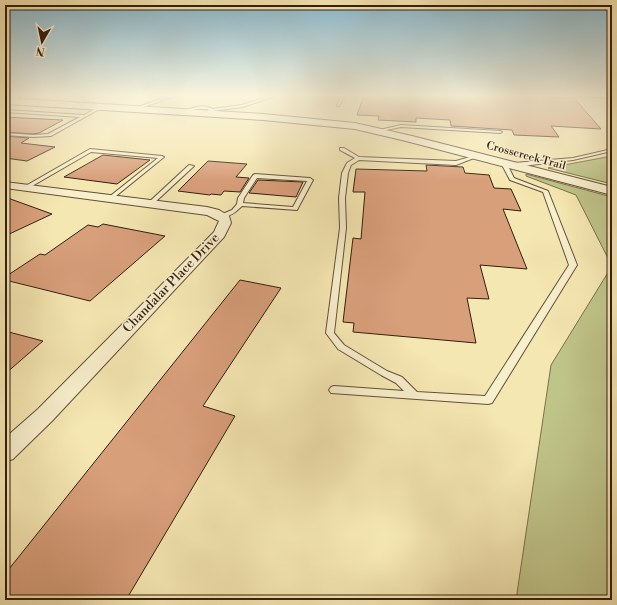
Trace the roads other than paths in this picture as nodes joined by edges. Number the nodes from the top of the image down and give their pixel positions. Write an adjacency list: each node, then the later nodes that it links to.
1 (71, 123): 5 (lane)
2 (328, 123): 3 (street, Crosscreek Trail)
3 (377, 131): 4 (lane); 8 (street, Crosscreek Trail)
4 (500, 132)
5 (5, 134)
6 (342, 149): 9 (lane)
7 (612, 150): 10 (lane)
8 (477, 156): 9 (lane); 10 (street, Crosscreek Trail)
9 (358, 158): 20 (lane)
10 (509, 164): 14 (street, Crosscreek Trail); 20 (lane)
11 (191, 166): 16 (lane)
12 (5, 185): 13 (street, Chandalar Place Drive)
13 (25, 188): 15 (street, Chandalar Place Drive); 15 (lane)
14 (612, 191)
15 (111, 198): 16 (street, Chandalar Place Drive)
16 (150, 204): 18 (street, Chandalar Place Drive)
17 (240, 204): 17 (lane); 18 (lane)
18 (222, 216): 21 (street, Chandalar Place Drive)
19 (334, 390): 20 (lane)
20 (414, 395)
21 (5, 452)

